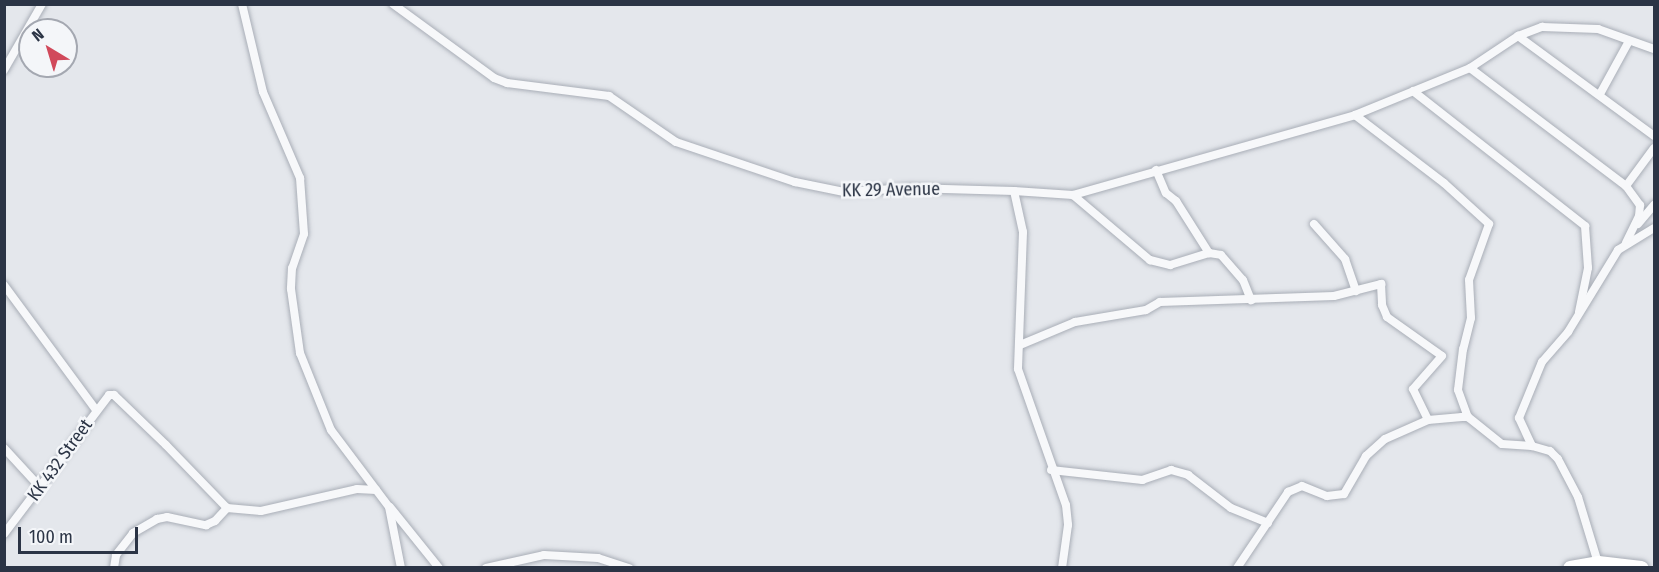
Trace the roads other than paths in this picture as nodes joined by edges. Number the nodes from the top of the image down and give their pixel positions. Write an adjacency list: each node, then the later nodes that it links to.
1 (42, 4): 8 (street)
2 (242, 4): 36 (street)
3 (393, 4): 16 (street, KK 29 Avenue)
4 (1518, 36): 5 (street); 7 (street); 10 (street)
5 (1629, 41): 6 (street); 10 (street)
6 (1654, 49)
7 (1470, 68): 9 (street); 15 (street)
8 (4, 70)
9 (1413, 91): 11 (street); 27 (street)
10 (1600, 94): 12 (street)
11 (1355, 115): 14 (street); 30 (street)
12 (1654, 136)
13 (1654, 148): 15 (street)
14 (1156, 170): 17 (street); 23 (street)
15 (1626, 186): 21 (street)
16 (1014, 191): 17 (street, KK 29 Avenue); 28 (street)
17 (1073, 195): 23 (street)
18 (1654, 205): 21 (street)
19 (1314, 224): 25 (street)
20 (1654, 228): 22 (street)
21 (1634, 229): 22 (street)
22 (1624, 246): 27 (street)
23 (1209, 254): 26 (street)
24 (4, 285): 29 (street)
25 (1356, 291): 26 (street); 31 (street)
26 (1251, 300): 28 (street)
27 (1579, 312): 32 (street)
28 (1020, 345): 34 (street)
29 (96, 410): 35 (street, KK 432 Street); 38 (street, KK 432 Street)
30 (1468, 417): 31 (street); 32 (street)
31 (1428, 420): 39 (street)
32 (1532, 446): 41 (street)
33 (4, 448): 35 (street)
34 (1051, 470): 39 (street); 47 (street)
35 (39, 486): 40 (street, KK 432 Street)
36 (376, 490): 37 (street); 38 (street)
37 (389, 507): 43 (street); 44 (street)
38 (227, 508): 42 (street)
39 (1268, 523): 48 (street)
40 (4, 534)
41 (1598, 563): 49 (highway); 50 (highway)
42 (114, 567)
43 (401, 567)
44 (439, 567)
45 (486, 567): 46 (street)
46 (629, 567)
47 (1062, 567)
48 (1237, 567)
49 (1570, 567)
50 (1641, 567)

